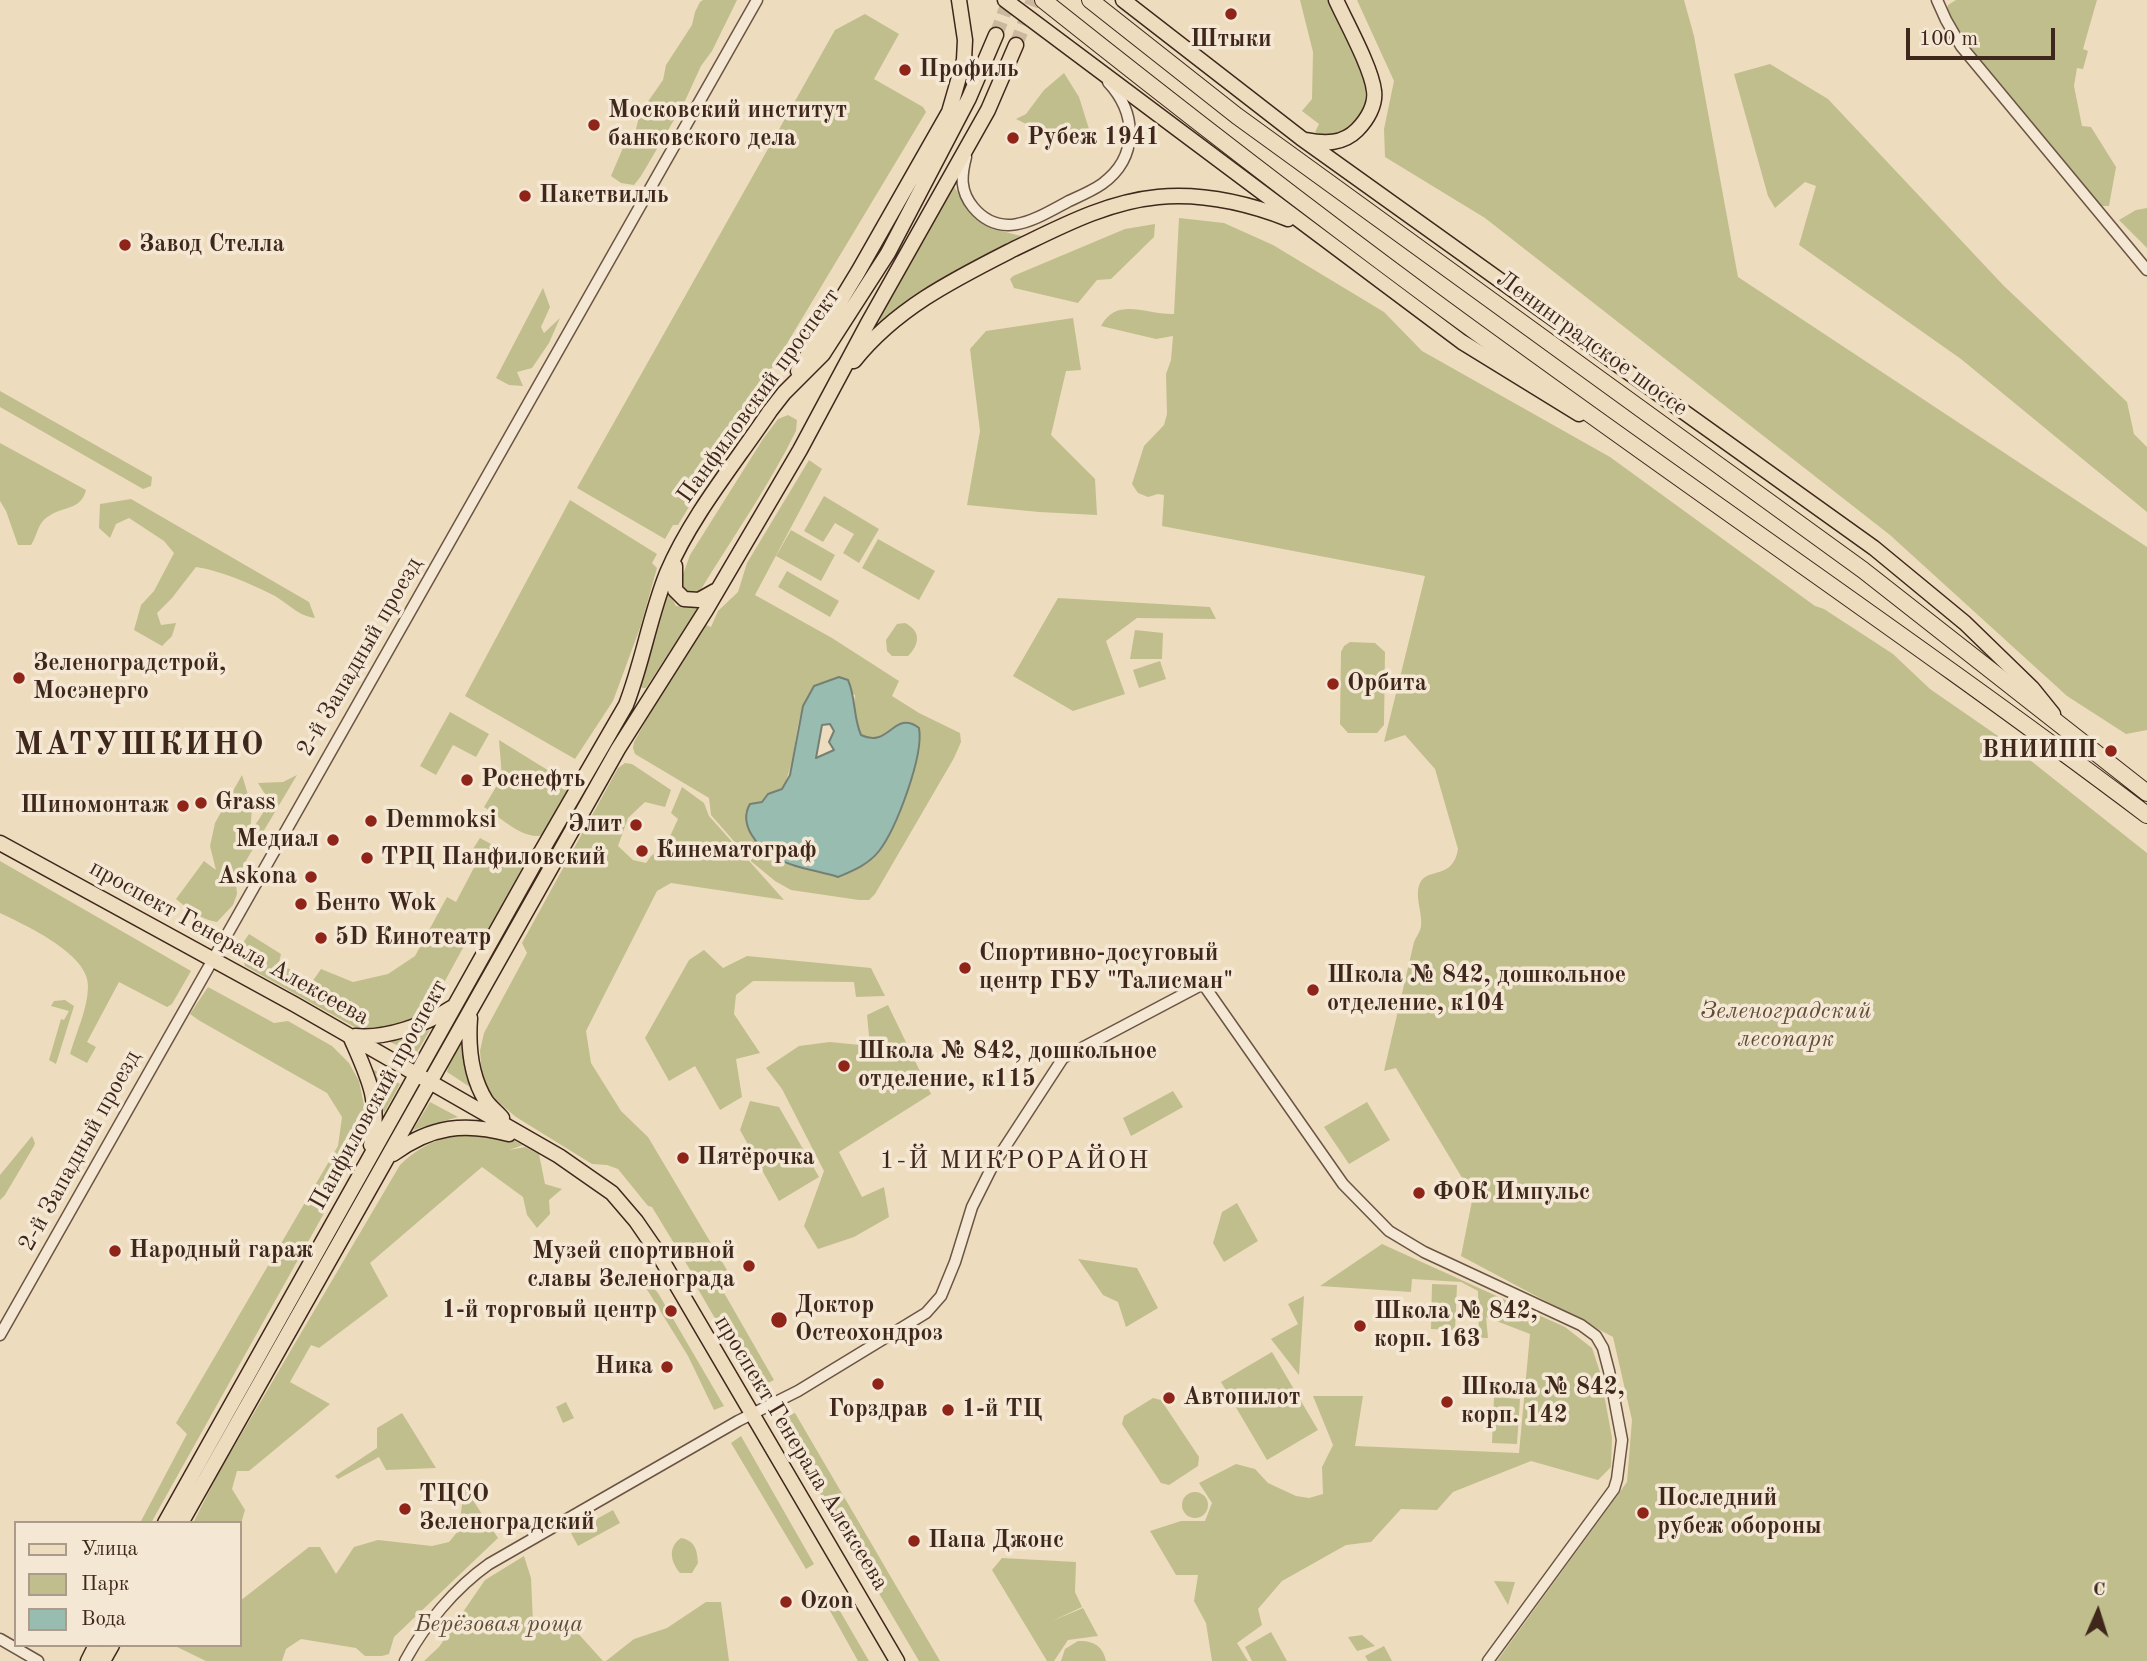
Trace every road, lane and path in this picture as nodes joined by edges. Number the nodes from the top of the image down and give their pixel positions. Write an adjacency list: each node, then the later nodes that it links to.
1 (757, 0): 25 (street, 2-й Западный проезд)
2 (959, 0): 17 (main road)
3 (1006, 0): 11 (main road)
4 (1044, 0): 18 (highway)
5 (1090, 0): 21 (highway, Ленинградское шоссе)
6 (1123, 0): 12 (main road, Ленинградское шоссе)
7 (1336, 0): 12 (main road)
8 (1941, 1): 15 (street)
9 (996, 34): 17 (main road, Панфиловский проспект)
10 (1016, 46): 13 (main road, Панфиловский проспект)
11 (1091, 65): 13 (street); 14 (main road)
12 (1301, 138): 21 (main road, Ленинградское шоссе)
13 (972, 139): 16 (main road, Панфиловский проспект)
14 (1307, 227): 16 (main road); 18 (main road)
15 (2147, 270)
16 (836, 384): 20 (main road, Панфиловский проспект)
17 (784, 393): 19 (main road, Панфиловский проспект)
18 (1649, 456): 23 (highway)
19 (678, 549): 20 (main road); 26 (main road, Панфиловский проспект)
20 (718, 588): 27 (main road, Панфиловский проспект)
21 (2065, 729): 22 (highway, Ленинградское шоссе)
22 (2147, 793)
23 (2147, 816)
24 (0, 843): 25 (main road, проспект Генерала Алексеева)
25 (212, 959): 28 (main road, проспект Генерала Алексеева); 34 (street, 2-й Западный проезд)
26 (455, 1006): 28 (main road); 29 (main road, Панфиловский проспект)
27 (470, 1013): 30 (main road, Панфиловский проспект); 31 (main road)
28 (350, 1036): 29 (main road, проспект Генерала Алексеева); 33 (main road)
29 (417, 1073): 30 (main road, проспект Генерала Алексеева); 33 (main road, Панфиловский проспект)
30 (432, 1082): 31 (main road, проспект Генерала Алексеева); 32 (main road, Панфиловский проспект)
31 (528, 1138): 32 (main road); 35 (main road, проспект Генерала Алексеева)
32 (386, 1161): 37 (main road, Панфиловский проспект)
33 (349, 1194): 36 (main road, Панфиловский проспект)
34 (0, 1335)
35 (751, 1414): 40 (street); 41 (main road, проспект Генерала Алексеева); 42 (street)
36 (166, 1521)
37 (182, 1521)
38 (0, 1639): 39 (street)
39 (38, 1661)
40 (405, 1661)
41 (897, 1661)
42 (1488, 1661)

